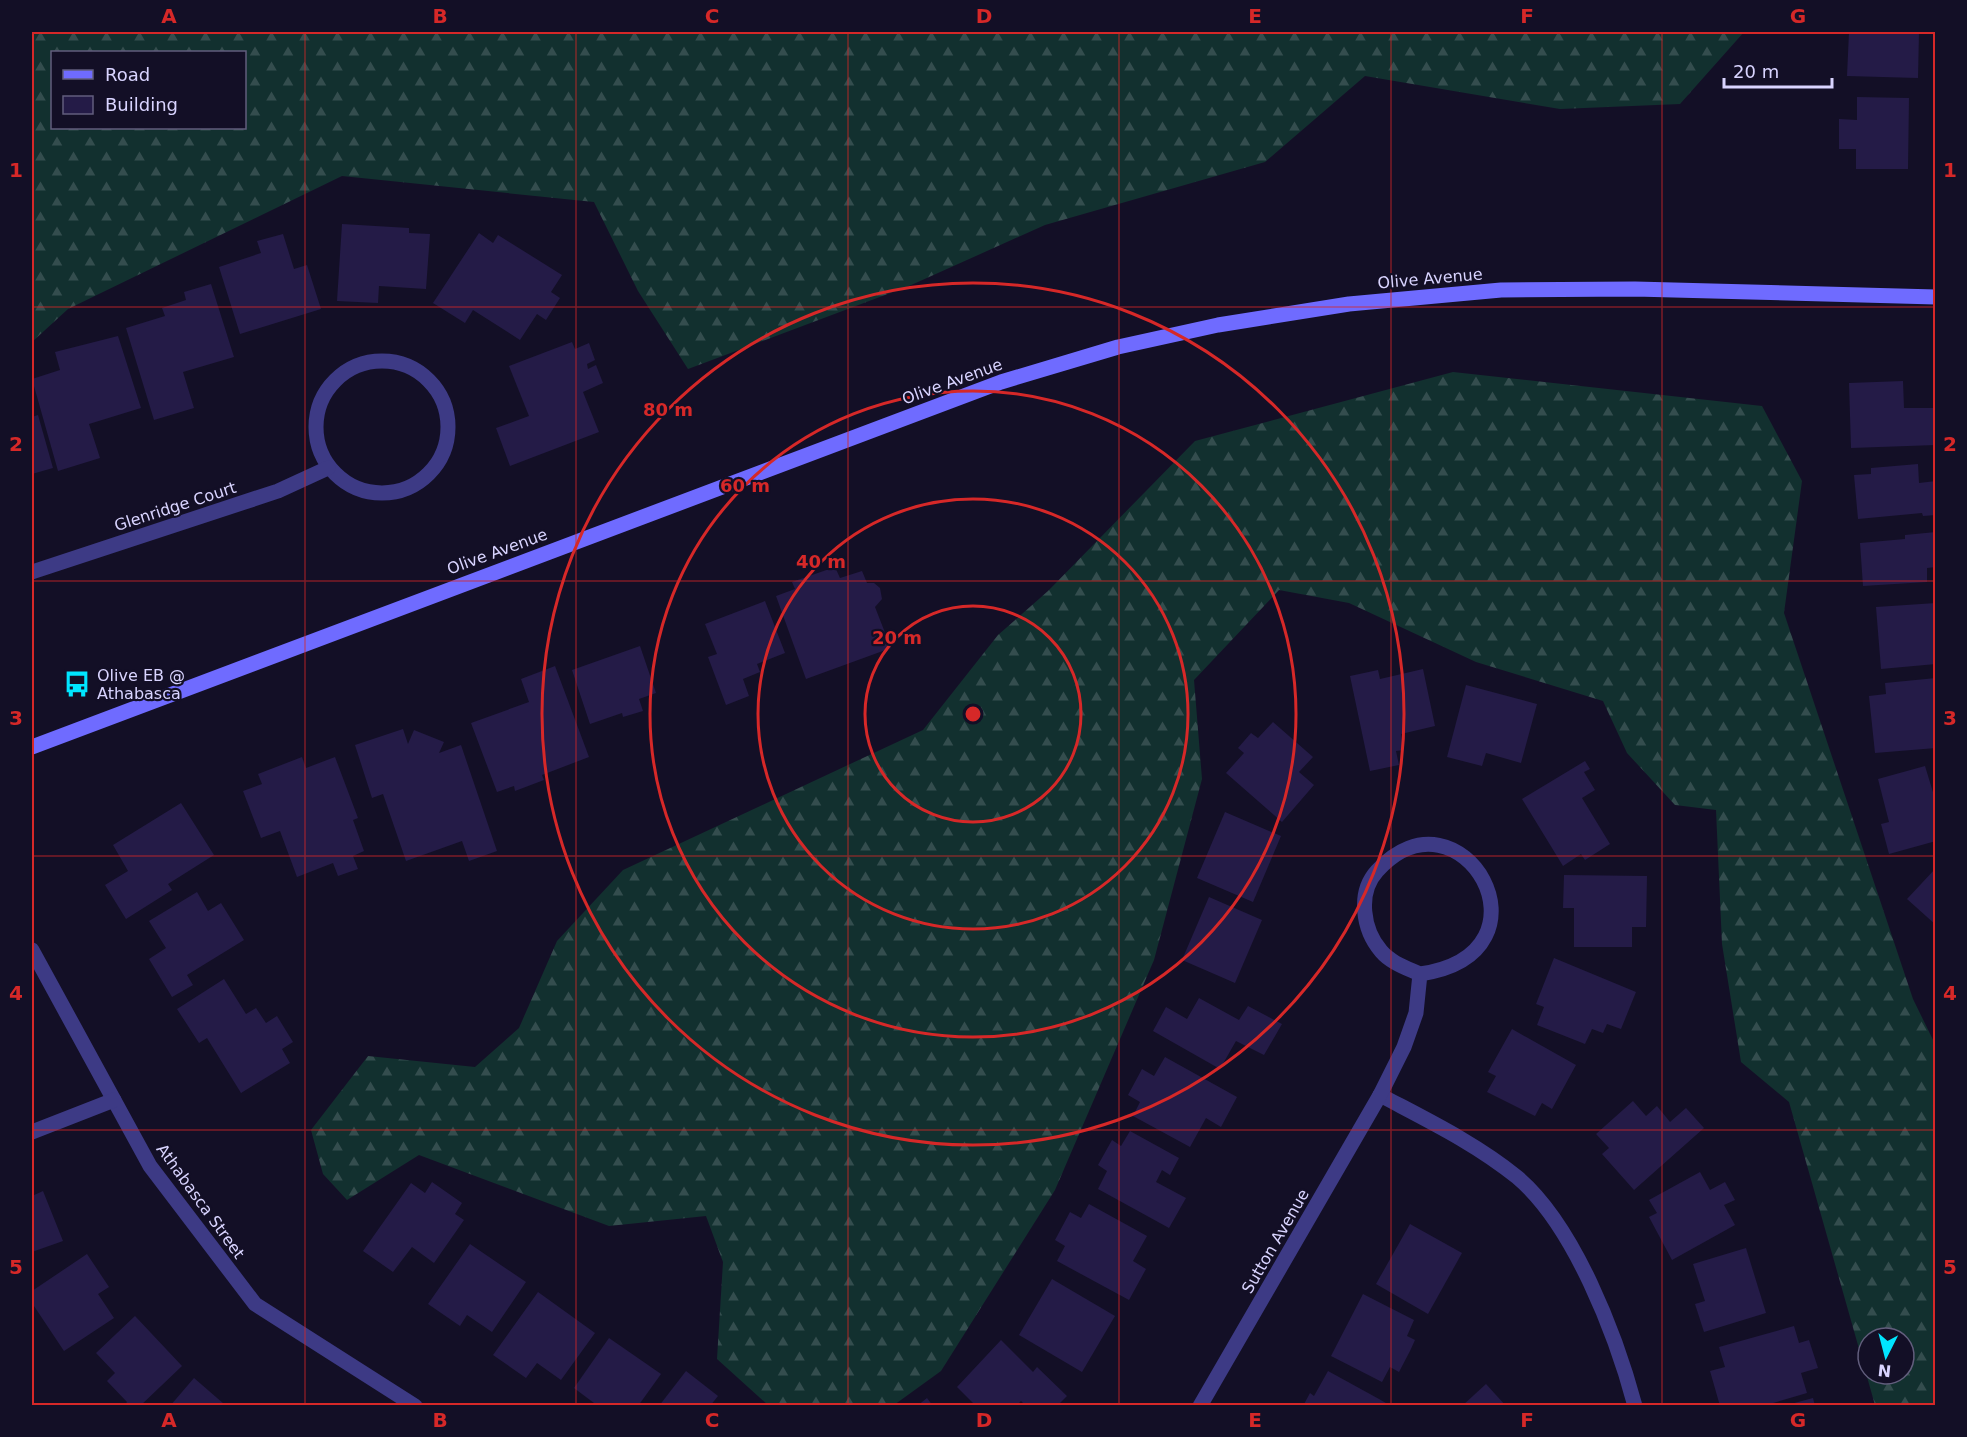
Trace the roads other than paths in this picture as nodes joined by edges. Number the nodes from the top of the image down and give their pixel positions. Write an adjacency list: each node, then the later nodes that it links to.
1 (1935, 297): 4 (main road, Olive Avenue)
2 (328, 468): 2 (street); 3 (street, Glenridge Court)
3 (32, 572)
4 (32, 747)
5 (32, 950): 8 (street, Athabasca Street)
6 (1420, 974): 6 (street); 7 (street, Sutton Avenue)
7 (1380, 1095): 11 (street, Sutton Avenue); 12 (street)
8 (114, 1100): 9 (street); 10 (street, Athabasca Street)
9 (32, 1132)
10 (415, 1406)
11 (1200, 1406)
12 (1635, 1406)

